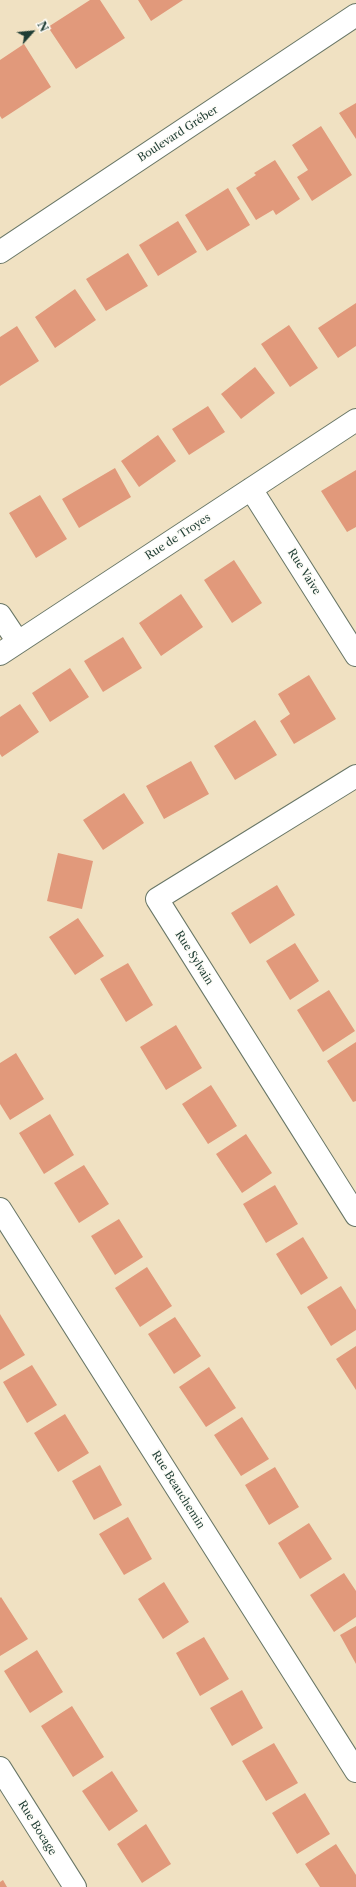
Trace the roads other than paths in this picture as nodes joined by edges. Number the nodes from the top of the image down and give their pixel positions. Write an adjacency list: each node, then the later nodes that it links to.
1 (356, 16): 2 (street, Boulevard Gréber)
2 (0, 252)
3 (356, 420): 4 (street, Rue de Troyes)
4 (251, 489): 6 (street, Rue de Troyes); 8 (street, Rue Vaive)
5 (0, 615): 6 (street)
6 (18, 642): 7 (street, Rue de Troyes)
7 (0, 654)
8 (356, 655)
9 (356, 776): 11 (street, Rue Sylvain)
10 (0, 1209): 13 (street, Rue Beauchemin)
11 (356, 1215)
12 (0, 1768): 14 (street, Rue Bocage)
13 (356, 1771)
14 (75, 1887)

